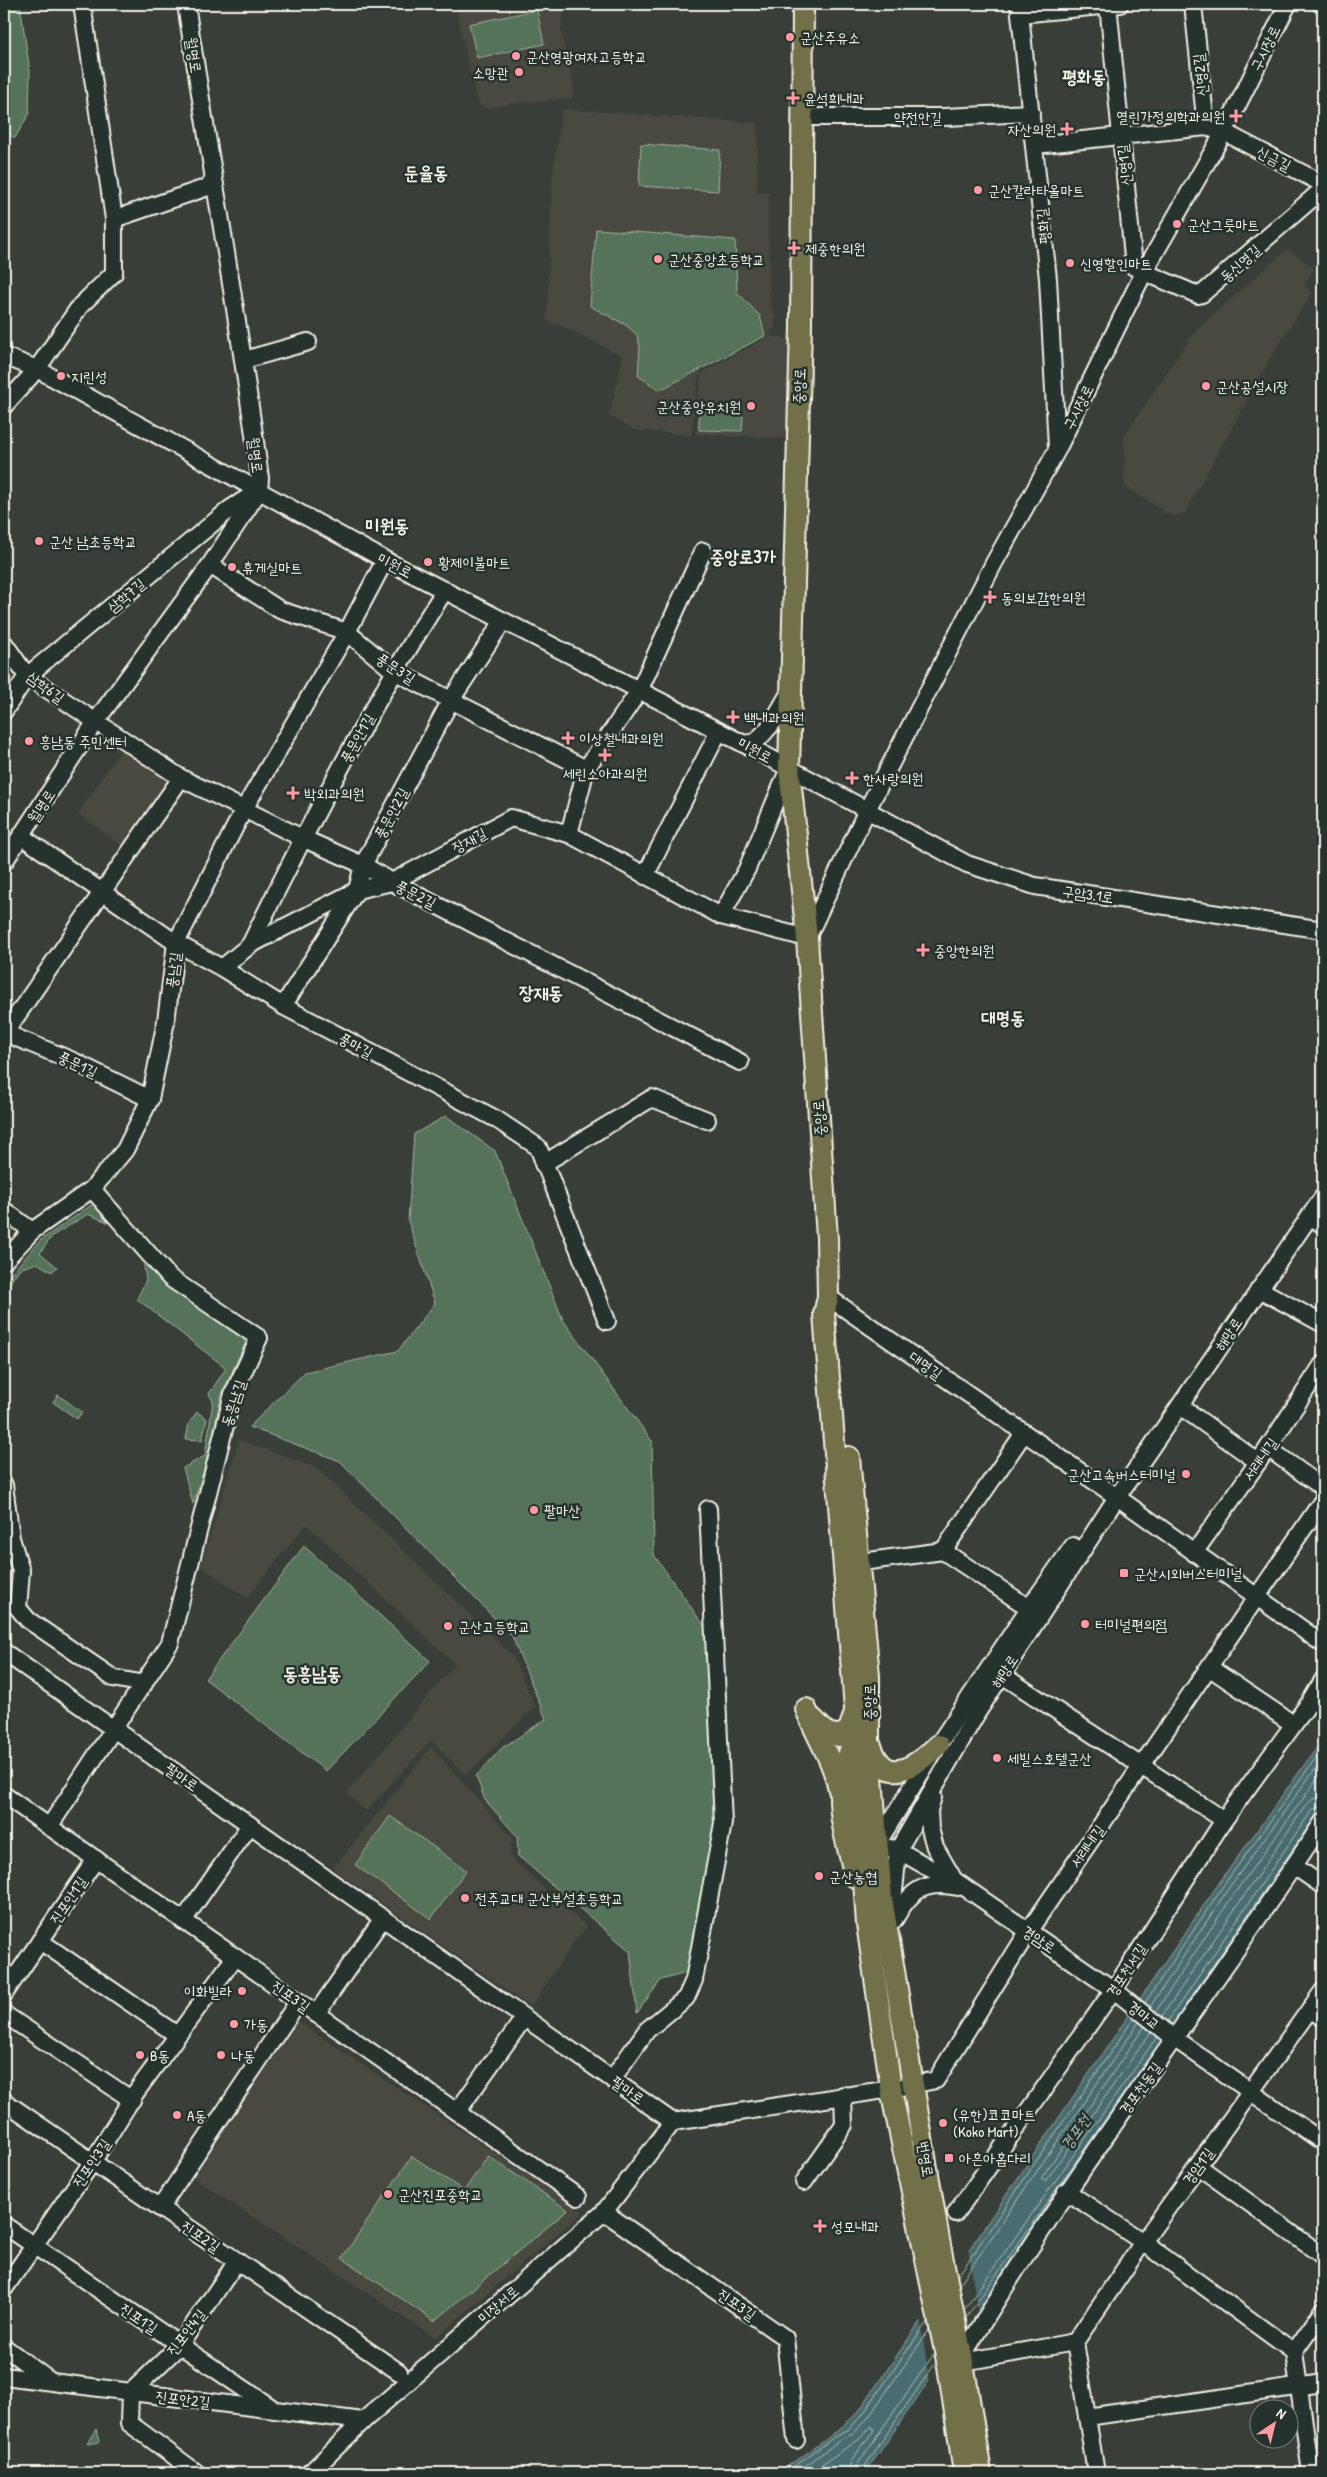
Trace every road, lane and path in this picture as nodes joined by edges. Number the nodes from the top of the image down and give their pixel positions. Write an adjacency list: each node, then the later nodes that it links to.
1 (82, 4): 17 (street)
2 (186, 4): 14 (street, 월명로)
3 (803, 4): 9 (main road, 중앙로)
4 (1112, 4): 7 (street); 12 (street, 신영1길)
5 (1193, 4): 10 (street, 신영2길)
6 (1288, 4): 11 (street, 구시장로)
7 (1019, 9): 8 (street, 평화길)
8 (1031, 113): 9 (street, 약전안길); 13 (street, 평화길)
9 (804, 117): 35 (main road, 중앙로)
10 (1206, 127): 11 (street); 12 (street)
11 (1224, 132): 15 (street, 신금길); 18 (street, 구시장로)
12 (1121, 137): 13 (street); 18 (street, 신영1길)
13 (1035, 145): 24 (street, 평화길)
14 (213, 180): 17 (street); 21 (street, 월명로)
15 (1323, 184)
16 (1323, 189): 18 (street, 동신영길)
17 (114, 219): 22 (street)
18 (1139, 270): 24 (street, 구시장로)
19 (308, 342): 21 (street)
20 (4, 356): 22 (street, 미원로)
21 (244, 360): 25 (street, 월명로)
22 (36, 369): 23 (street); 25 (street, 미원로)
23 (4, 406)
24 (1057, 450): 46 (street, 구시장로)
25 (259, 491): 27 (street, 미원로); 28 (street, 월명로); 34 (street, 삼학7길)
26 (703, 551): 36 (street)
27 (385, 560): 29 (street, 미원로); 31 (street, 풍남길)
28 (210, 565): 31 (street, 풍문3길); 39 (street, 월명로)
29 (445, 590): 30 (street, 미원로); 33 (street, 풍문안1길)
30 (503, 621): 36 (street, 미원로); 37 (street, 풍문안2길)
31 (346, 632): 33 (street, 풍문3길); 45 (street, 풍남길)
32 (4, 643): 34 (street, 삼학6길)
33 (394, 671): 37 (street, 풍문3길); 49 (street, 풍문안1길)
34 (27, 676): 38 (street, 삼학7길); 39 (street, 삼학6길)
35 (792, 688): 41 (street); 42 (main road, 중앙로)
36 (639, 691): 40 (street, 미원로); 43 (street)
37 (451, 700): 43 (street, 풍문3길); 51 (street, 풍문안2길)
38 (4, 711)
39 (96, 721): 44 (street, 풍문2길); 48 (street, 월명로)
40 (720, 731): 41 (street, 미원로); 52 (street)
41 (744, 744): 42 (street, 미원로)
42 (789, 768): 46 (street, 구암3.1로); 56 (street, 중앙로); 58 (main road, 중앙로)
43 (586, 769): 47 (street)
44 (181, 778): 45 (street, 풍문2길); 55 (street)
45 (244, 809): 49 (street, 풍문2길); 59 (street, 풍남길)
46 (867, 810): 57 (street, 구암3.1로); 58 (street, 중앙로)
47 (569, 834): 52 (street, 장재길); 53 (street, 장재길)
48 (21, 836): 50 (street, 월명로); 55 (street, 풍마길)
49 (302, 838): 51 (street, 풍문2길); 60 (street, 풍문안1길)
50 (4, 862)
51 (363, 865): 53 (street, 풍문2길); 54 (street, 풍문안2길)
52 (645, 876): 56 (street, 장재길)
53 (392, 882): 54 (street, 장재길); 64 (street, 풍문2길)
54 (357, 890): 60 (street, 장재길); 62 (street, 풍문안2길)
55 (102, 893): 59 (street, 풍마길); 63 (street)
56 (721, 916): 58 (street, 장재길)
57 (1323, 930)
58 (807, 938): 75 (main road, 중앙로)
59 (176, 943): 61 (street, 풍마길); 65 (street, 풍남길)
60 (250, 945): 61 (street, 장재길)
61 (222, 968): 62 (street, 풍마길)
62 (283, 1006): 67 (street, 풍마길)
63 (4, 1034): 65 (street, 풍문1길)
64 (740, 1062)
65 (150, 1099): 68 (street, 풍남길)
66 (707, 1120): 67 (street)
67 (543, 1164): 76 (street, 풍마길)
68 (92, 1188): 72 (street, 풍남길); 100 (street, 동흥남길)
69 (1323, 1197): 71 (street, 해망로)
70 (4, 1210): 72 (street)
71 (1317, 1220): 74 (street, 해망로)
72 (32, 1231): 73 (street, 풍남길)
73 (4, 1261)
74 (1259, 1289): 77 (street); 79 (street, 해망로)
75 (828, 1297): 80 (street, 대명길); 92 (main road, 중앙로)
76 (607, 1321)
77 (1323, 1324)
78 (1323, 1364): 81 (street, 서래내길)
79 (1180, 1406): 82 (street); 85 (street, 해망로)
80 (1024, 1433): 85 (street, 대명길); 90 (street)
81 (1268, 1448): 82 (street, 서래내길); 84 (street)
82 (1258, 1462): 91 (street, 서래내길)
83 (4, 1485): 88 (street)
84 (1323, 1488)
85 (1117, 1497): 91 (street); 94 (street, 해망로); 98 (street, 해망로)
86 (1323, 1500): 93 (street, 서래내길)
87 (708, 1509): 137 (street)
88 (6, 1512): 89 (street)
89 (8, 1543): 100 (street)
90 (943, 1551): 92 (street); 94 (street)
91 (1194, 1553): 93 (street)
92 (852, 1562): 101 (main road, 중앙로); 104 (main road, 중앙로)
93 (1257, 1597): 95 (street); 97 (street, 서래내길)
94 (1029, 1608): 105 (street, 해망로)
95 (1323, 1644)
96 (4, 1652): 103 (street, 팔마로)
97 (1210, 1668): 102 (street); 106 (street, 서래내길)
98 (1002, 1674): 106 (street); 107 (street, 해망로)
99 (1323, 1680): 102 (street, 경포천서길)
100 (144, 1684): 103 (street, 동흥남길)
101 (855, 1709): 104 (main road, 중앙로); 108 (main road)
102 (1293, 1724): 110 (street, 경포천서길)
103 (113, 1729): 112 (street, 팔마로); 113 (street)
104 (862, 1740): 105 (main road); 108 (main road); 114 (main road, 중앙로)
105 (938, 1745): 114 (street, 해망로)
106 (1143, 1765): 110 (street); 124 (street, 서래내길)
107 (937, 1781): 115 (street, 해망로); 119 (street)
108 (840, 1793): 122 (main road)
109 (4, 1795): 113 (street, 진포3길)
110 (1224, 1820): 127 (street, 경포천서길)
111 (1323, 1822): 117 (street, 경포천동길)
112 (250, 1825): 120 (street, 팔마로); 121 (street)
113 (49, 1827): 116 (street, 진포3길)
114 (869, 1845): 115 (street); 122 (main road, 번영로); 123 (main road, 번영로)
115 (898, 1850): 119 (street); 123 (street)
116 (96, 1859): 121 (street, 진포3길); 125 (street, 진포안1길)
117 (1294, 1866): 118 (street); 136 (street, 경포천동길)
118 (1323, 1886)
119 (965, 1888): 123 (street); 124 (street, 경암로)
120 (383, 1918): 132 (street); 134 (street, 팔마로)
121 (183, 1921): 126 (street, 진포3길)
122 (867, 1924): 139 (main road, 번영로)
123 (889, 1932): 138 (main road, 번영로)
124 (1028, 1932): 127 (street, 경암로); 138 (street, 서래내길)
125 (40, 1941): 129 (street, 진포안1길); 135 (street)
126 (235, 1957): 130 (street, 진포3길); 135 (street, 진포안3길)
127 (1114, 1990): 136 (street, 경마교); 154 (street, 경포천서길)
128 (1323, 1990): 133 (street, 경암1길)
129 (4, 1994)
130 (298, 2002): 132 (street, 진포3길); 152 (street)
131 (4, 2014): 142 (street)
132 (316, 2014): 144 (street, 진포3길)
133 (1317, 2014): 140 (street, 경암1길)
134 (524, 2018): 137 (street, 팔마로); 144 (street)
135 (177, 2035): 142 (street, 진포안3길)
136 (1175, 2040): 140 (street); 150 (street, 경포천동길)
137 (612, 2079): 145 (street, 팔마로)
138 (914, 2086): 139 (street); 166 (main road, 번영로)
139 (891, 2089): 141 (street); 166 (main road, 번영로)
140 (1251, 2094): 146 (street); 148 (street, 경암1길)
141 (842, 2095): 145 (street); 149 (street)
142 (132, 2100): 147 (street, 진포안3길)
143 (4, 2101): 147 (street, 진포2길)
144 (457, 2112): 151 (street, 진포3길)
145 (673, 2122): 153 (street, 미장서로)
146 (1323, 2142)
147 (93, 2161): 152 (street, 진포2길); 157 (street, 진포안3길)
148 (1198, 2166): 156 (street, 경암1길); 158 (street)
149 (804, 2182)
150 (1066, 2191): 156 (street); 166 (street, 경포천동길)
151 (578, 2197)
152 (160, 2208): 159 (street, 진포2길)
153 (604, 2212): 175 (street, 미장서로); 176 (street, 진포3길)
154 (956, 2213)
155 (4, 2225): 157 (street, 진포1길)
156 (1143, 2242): 162 (street, 경암1길); 165 (street)
157 (34, 2246): 160 (street, 진포안3길); 163 (street, 진포1길)
158 (1323, 2256)
159 (237, 2261): 163 (street, 진포안4길); 167 (street, 진포2길)
160 (4, 2289)
161 (1323, 2311): 165 (street)
162 (1075, 2342): 166 (street); 174 (street)
163 (179, 2346): 172 (street, 진포안4길); 173 (street, 진포1길)
164 (4, 2347): 169 (street)
165 (1294, 2352): 171 (street)
166 (958, 2358): 179 (main road, 번영로); 180 (main road, 번영로)
167 (399, 2372)
168 (4, 2376): 169 (street, 진포안2길)
169 (52, 2382): 172 (street, 진포안2길)
170 (1323, 2383): 171 (street)
171 (1299, 2386): 174 (street); 182 (street)
172 (130, 2393): 173 (street, 진포안2길); 177 (street)
173 (275, 2410): 175 (street, 진포안2길)
174 (1086, 2417): 181 (street)
175 (363, 2421): 178 (street, 미장서로)
176 (796, 2440)
177 (197, 2473)
178 (310, 2473)
179 (964, 2473)
180 (981, 2473)
181 (1096, 2473)
182 (1312, 2473)

